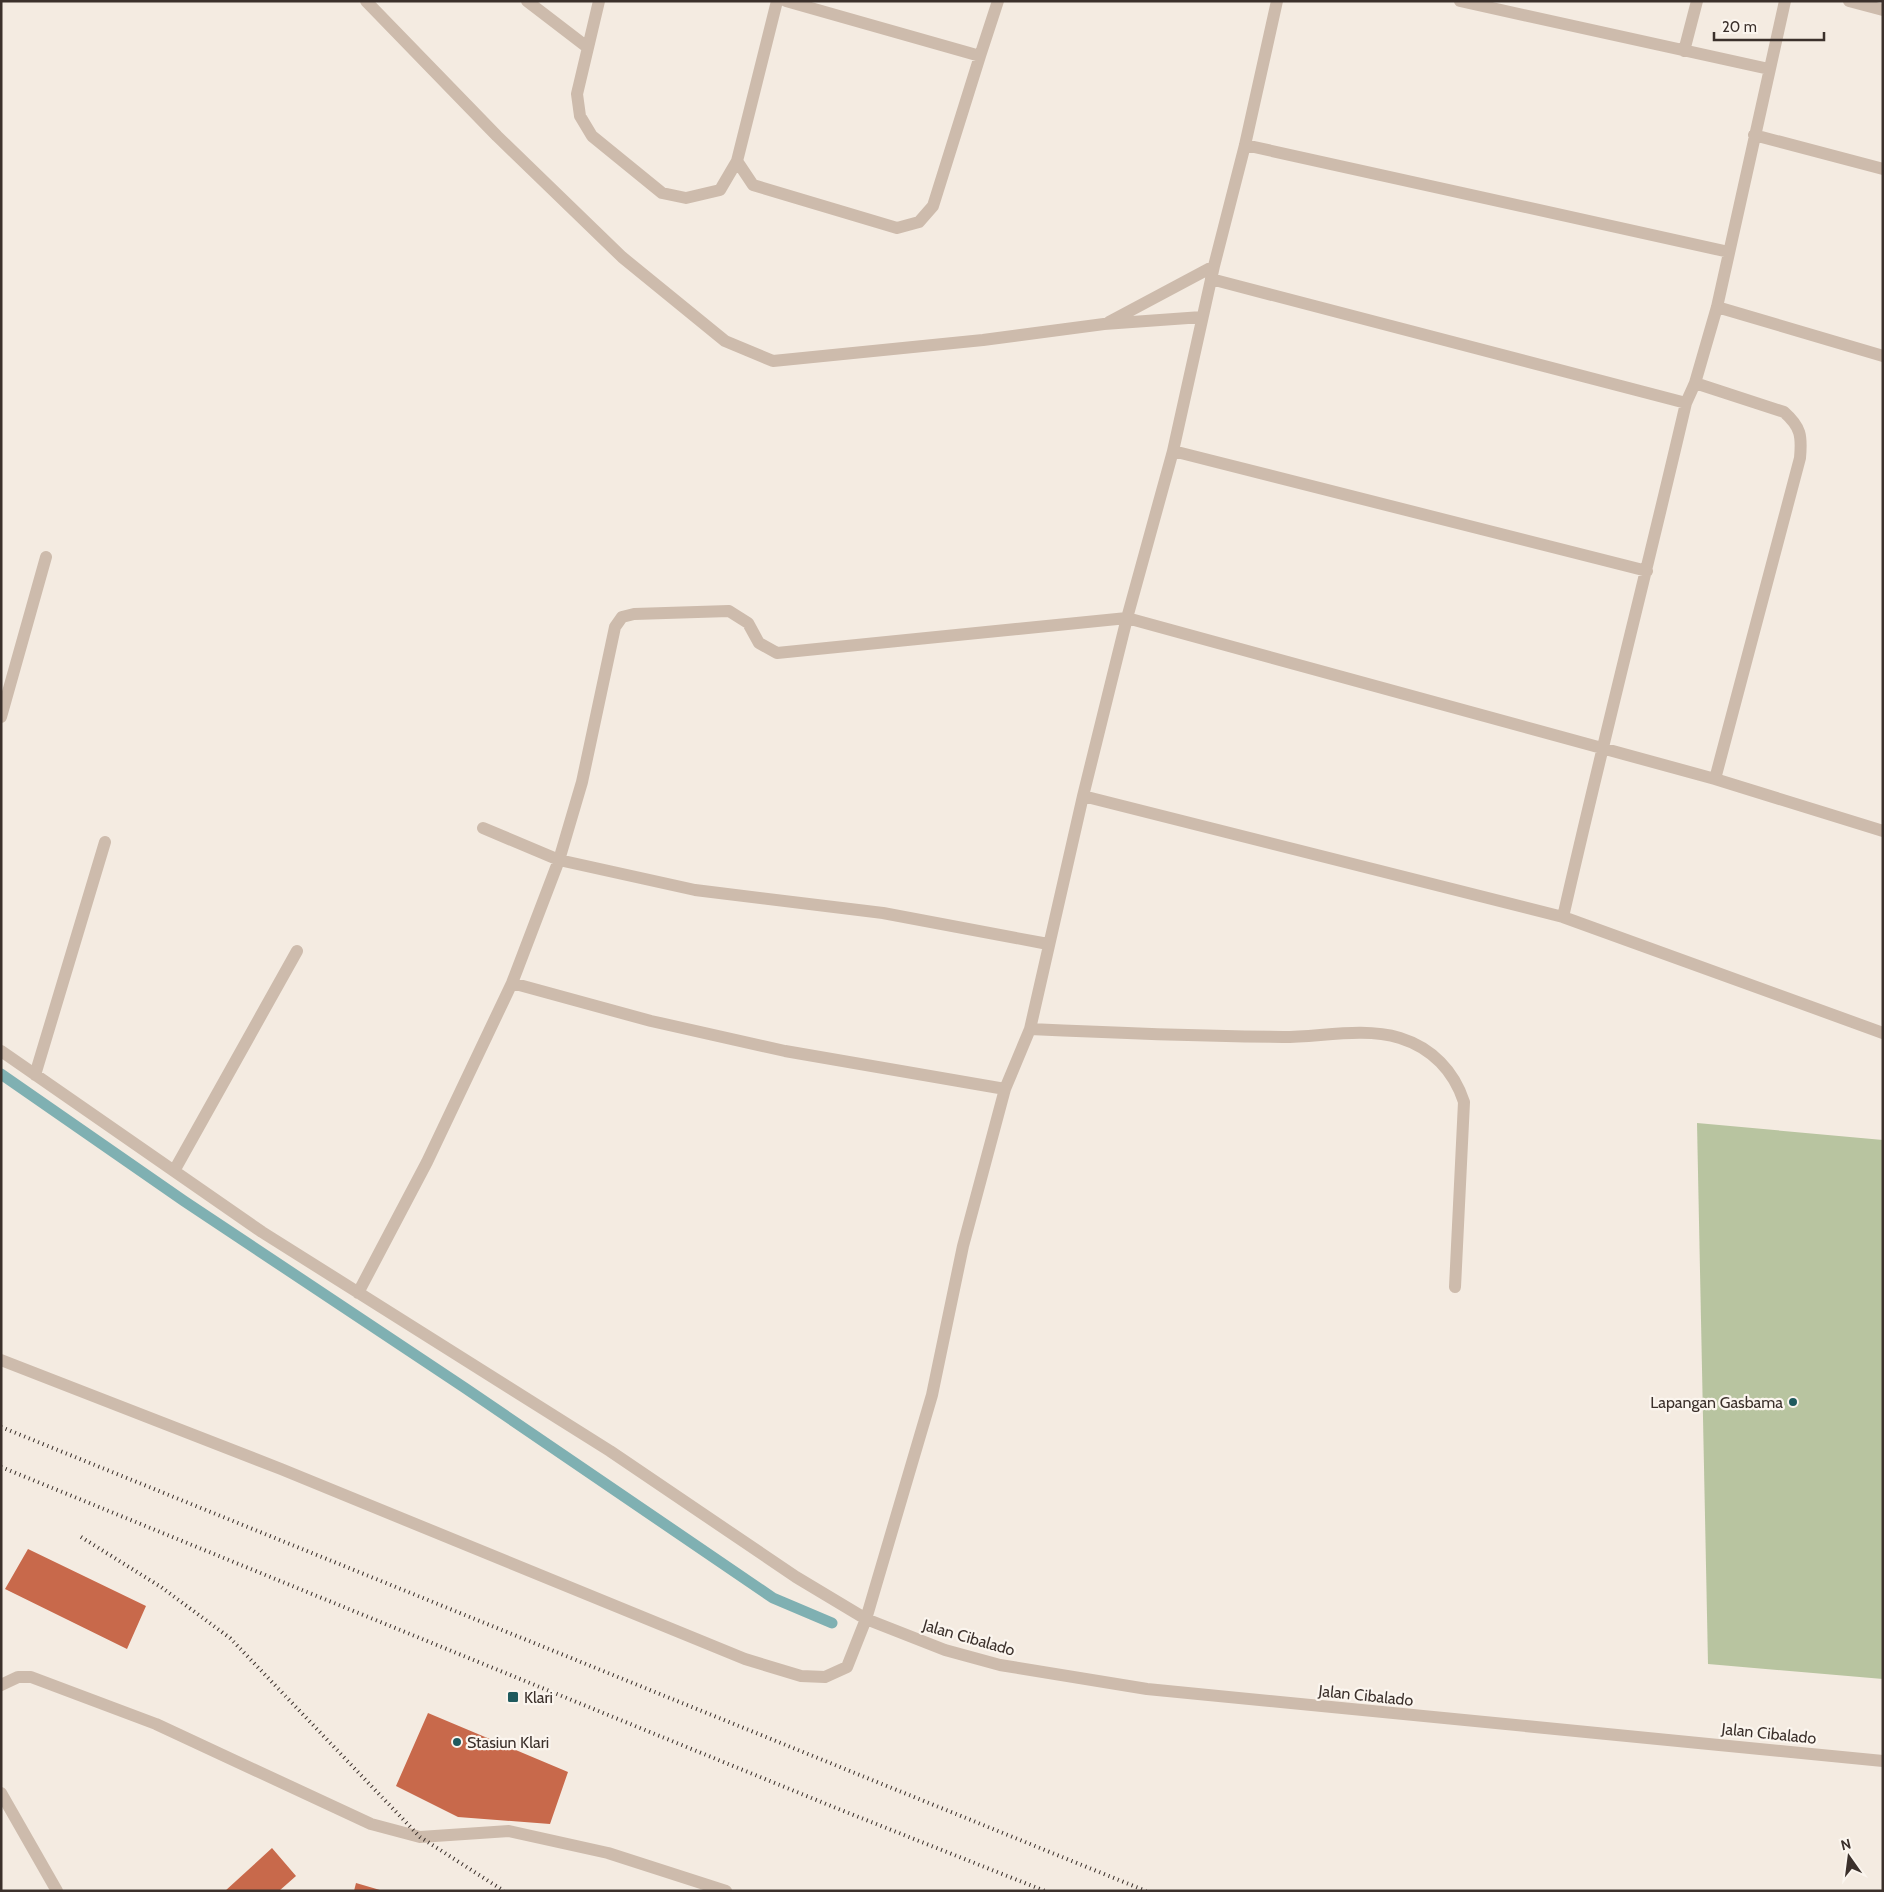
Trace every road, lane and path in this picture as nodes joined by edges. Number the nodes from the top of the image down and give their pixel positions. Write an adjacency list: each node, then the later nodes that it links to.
1 (366, 1): 26 (street)
2 (527, 1): 13 (street)
3 (599, 1): 13 (street)
4 (777, 1): 19 (street)
5 (786, 1): 15 (street)
6 (998, 1): 15 (street)
7 (1277, 1): 18 (street)
8 (1460, 1): 14 (street)
9 (1697, 1): 14 (street)
10 (1784, 1): 16 (street)
11 (1849, 1): 12 (street)
12 (1883, 10)
13 (587, 47): 19 (street)
14 (1684, 51): 16 (street)
15 (980, 56): 19 (street)
16 (1769, 68): 17 (street)
17 (1754, 135): 20 (street); 21 (street)
18 (1245, 146): 21 (street); 22 (street)
19 (737, 161)
20 (1883, 169)
21 (1729, 252): 24 (street)
22 (1214, 266): 23 (street); 26 (street)
23 (1211, 279): 25 (street); 29 (street)
24 (1717, 307): 27 (street); 28 (street)
25 (1202, 317): 26 (street); 30 (street)
26 (1104, 324)
27 (1883, 356)
28 (1695, 383): 29 (street); 36 (street)
29 (1686, 403): 32 (street)
30 (1173, 451): 32 (street); 33 (street)
31 (46, 557): 34 (street)
32 (1647, 571): 35 (street)
33 (1128, 618): 35 (street); 37 (street); 41 (street)
34 (1, 717)
35 (1601, 748): 36 (street); 42 (street)
36 (1715, 779): 39 (street)
37 (1083, 796): 42 (street); 43 (street)
38 (483, 828): 41 (street)
39 (1883, 832)
40 (105, 842): 49 (street)
41 (559, 860): 43 (street); 45 (street)
42 (1564, 917): 47 (street)
43 (1048, 944): 46 (street)
44 (298, 951): 51 (street)
45 (512, 983): 50 (street); 53 (street)
46 (1030, 1029): 50 (street); 52 (street)
47 (1883, 1034)
48 (1, 1052): 49 (street, Jalan Cibalado)
49 (35, 1075): 51 (street, Jalan Cibalado)
50 (1005, 1089): 55 (street)
51 (174, 1171): 53 (street, Jalan Cibalado)
52 (1455, 1287)
53 (358, 1293): 55 (street, Jalan Cibalado)
54 (1, 1360): 55 (street)
55 (864, 1624): 57 (street, Jalan Cibalado)
56 (1, 1685): 60 (street)
57 (1883, 1761)
58 (1, 1793): 59 (street)
59 (57, 1891)
60 (726, 1891)

